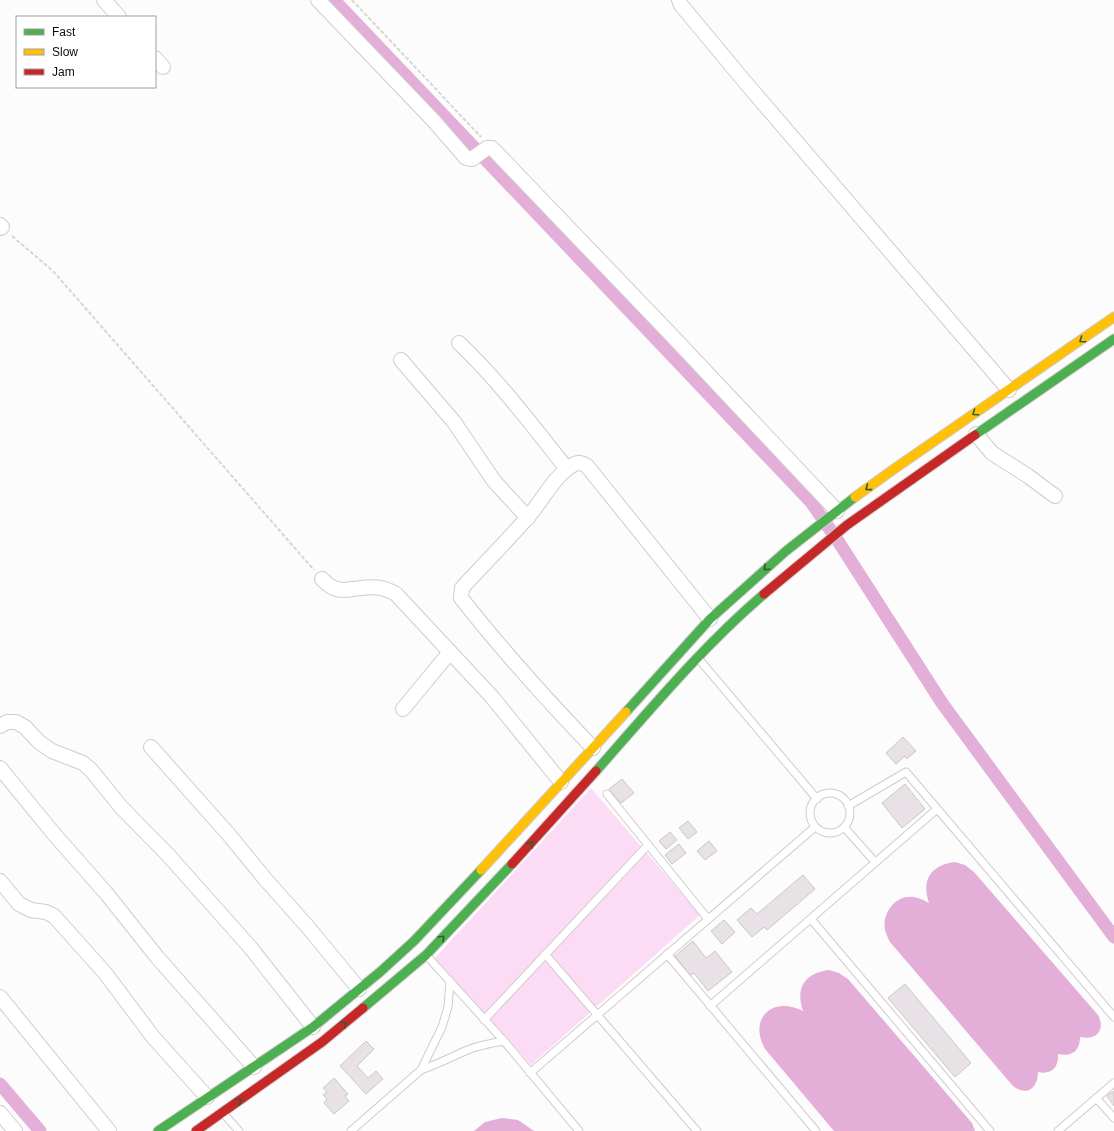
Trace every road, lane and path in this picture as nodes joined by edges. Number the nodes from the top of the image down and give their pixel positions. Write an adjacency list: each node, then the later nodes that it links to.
1 (104, 0): 5 (street)
2 (318, 0): 6 (street)
3 (352, 0): 6 (path)
4 (679, 0): 12 (street)
5 (118, 16)
6 (483, 152): 16 (street)
7 (1, 227): 18 (path)
8 (1114, 317): 12 (street, one-way to 12)
9 (1114, 339): 13 (street)
10 (459, 343): 14 (street)
11 (401, 360): 17 (street)
12 (1009, 390): 16 (street, one-way to 16)
13 (976, 434): 15 (street); 22 (street)
14 (567, 469): 17 (street); 19 (street)
15 (1055, 496)
16 (837, 511): 19 (street, one-way to 19)
17 (528, 518): 26 (street)
18 (322, 579): 21 (street)
19 (710, 619): 20 (street)
20 (686, 645): 22 (lane); 26 (street)
21 (450, 652): 23 (street); 28 (street)
22 (697, 657): 30 (lane); 40 (street, one-way to 22)
23 (403, 709)
24 (0, 726): 50 (street)
25 (151, 747): 44 (street)
26 (593, 748): 28 (street)
27 (0, 768): 52 (street)
28 (561, 782): 40 (street)
29 (607, 794): 35 (lane)
30 (816, 799): 31 (lane); 33 (lane)
31 (848, 806): 32 (lane); 34 (lane)
32 (937, 808): 36 (lane); 48 (lane)
33 (815, 827): 34 (lane); 38 (lane)
34 (844, 827): 36 (lane)
35 (648, 845): 38 (lane); 41 (lane)
36 (875, 862): 39 (lane)
37 (0, 881): 56 (street)
38 (708, 919): 42 (lane)
39 (811, 919): 46 (lane); 70 (lane)
40 (420, 948): 43 (lane); 44 (street); 59 (street, one-way to 40)
41 (545, 954): 47 (lane); 49 (lane)
42 (667, 954): 46 (lane); 47 (lane)
43 (450, 981): 49 (lane); 53 (lane)
44 (360, 989): 50 (street)
45 (0, 997): 62 (street)
46 (710, 1006): 69 (lane)
47 (597, 1015): 54 (lane); 68 (lane)
48 (1114, 1017)
49 (484, 1020): 51 (lane)
50 (313, 1027): 52 (street)
51 (504, 1042): 53 (lane); 54 (lane)
52 (254, 1067): 56 (street)
53 (421, 1070): 66 (lane)
54 (530, 1073): 67 (lane)
55 (1114, 1083): 57 (lane)
56 (207, 1097): 63 (street)
57 (1096, 1098): 60 (lane); 71 (lane)
58 (0, 1113): 61 (street)
59 (223, 1113): 64 (street); 65 (lane)
60 (1114, 1118)
61 (15, 1131)
62 (109, 1131)
63 (158, 1131)
64 (196, 1131)
65 (239, 1131)
66 (352, 1131)
67 (579, 1131)
68 (697, 1131)
69 (816, 1131)
70 (990, 1131)
71 (1058, 1131)

